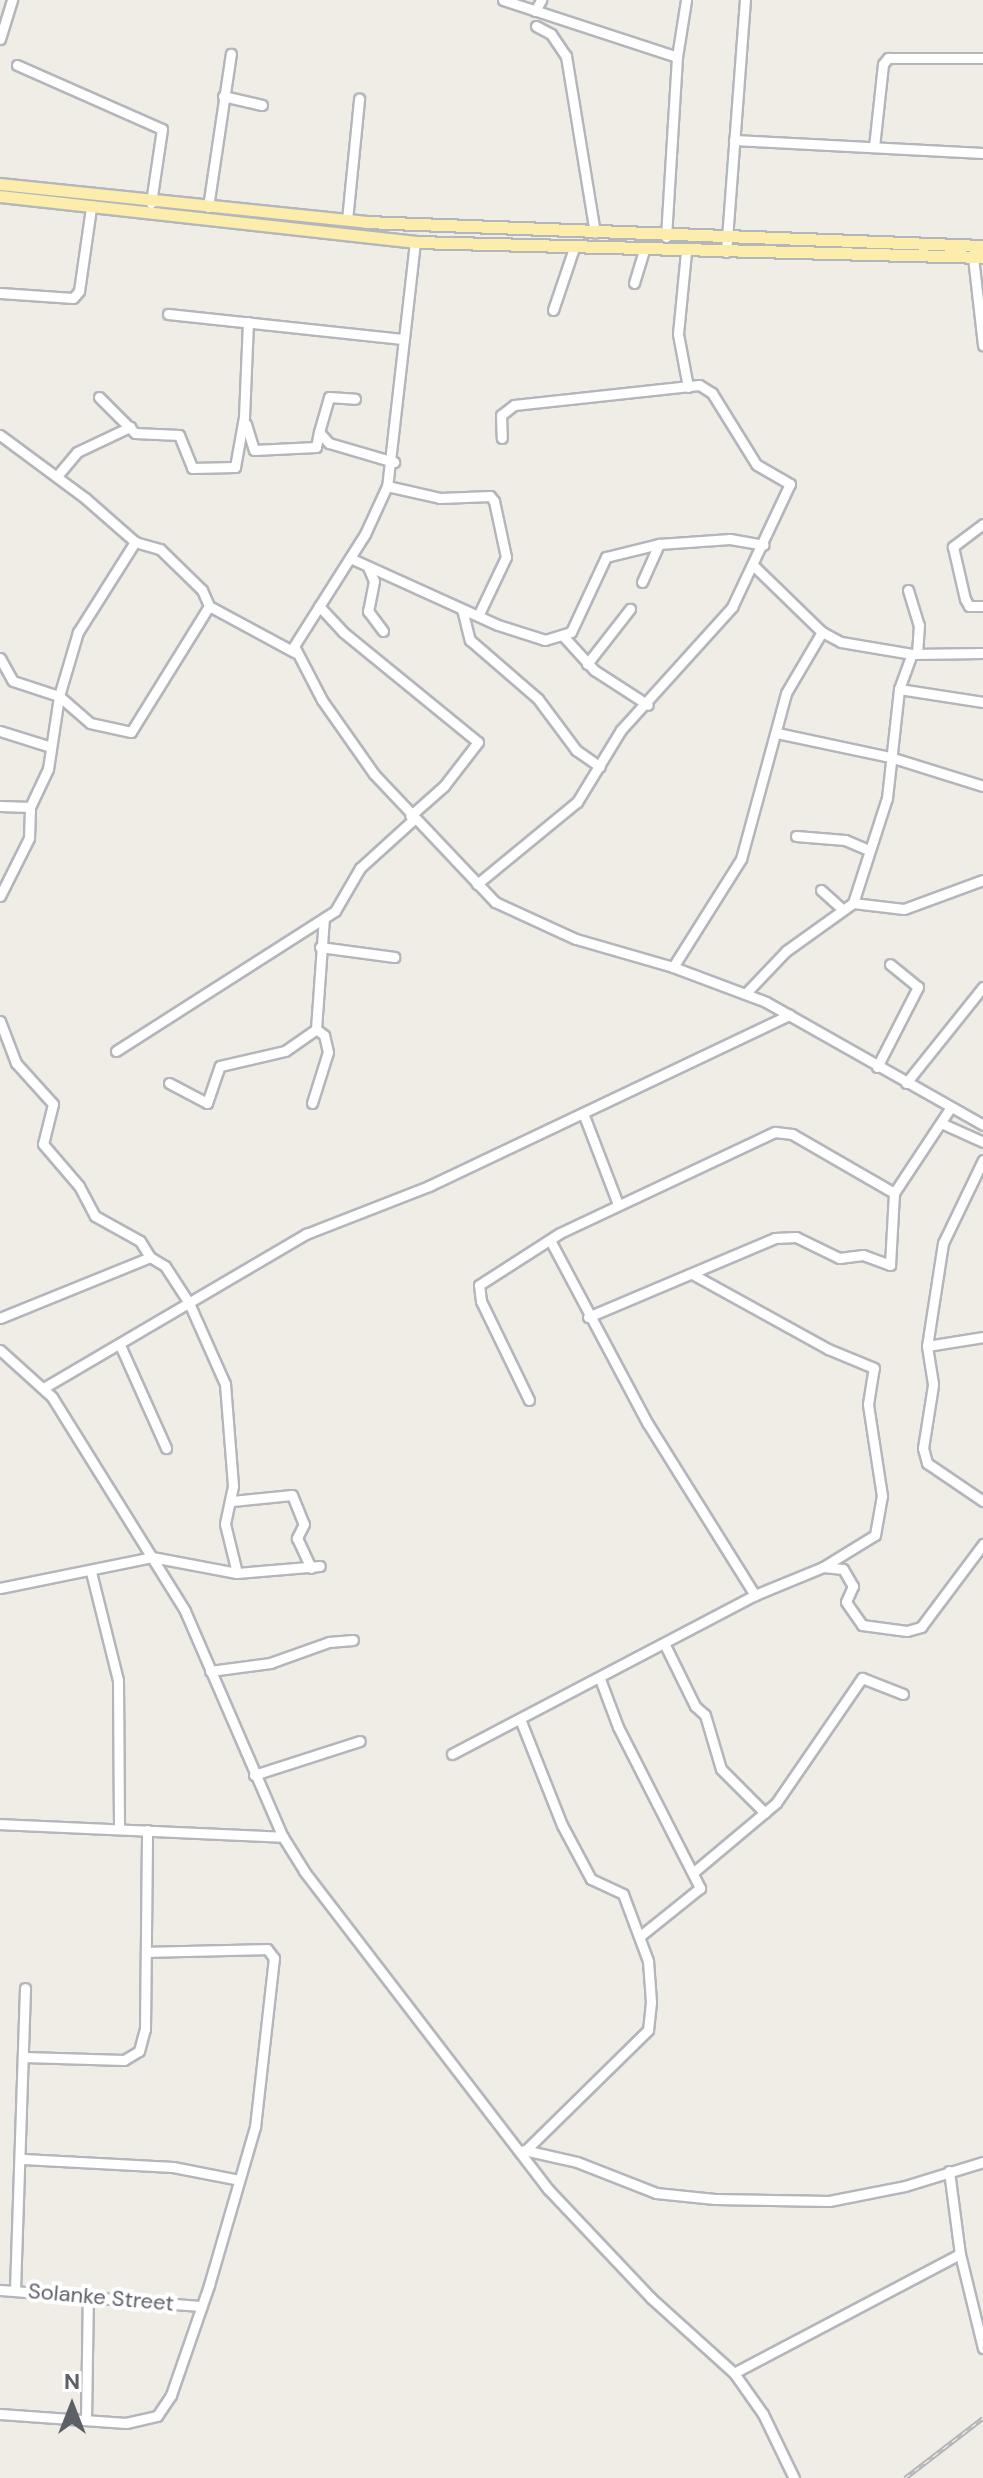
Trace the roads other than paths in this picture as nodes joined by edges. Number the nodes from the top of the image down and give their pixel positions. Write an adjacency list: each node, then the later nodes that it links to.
1 (12, 0): 8 (street)
2 (503, 0): 6 (street)
3 (541, 0): 6 (street)
4 (686, 0): 10 (street)
5 (745, 0): 16 (street)
6 (535, 11): 10 (street)
7 (536, 26): 25 (street)
8 (0, 39)
9 (231, 54): 13 (street)
10 (677, 57): 26 (street)
11 (983, 58): 17 (street)
12 (17, 65): 21 (street)
13 (223, 96): 15 (street); 22 (street)
14 (359, 99): 24 (street)
15 (262, 105)
16 (734, 140): 17 (street); 28 (street)
17 (874, 147): 18 (street)
18 (983, 153)
19 (0, 184): 21 (main road)
20 (0, 196): 23 (main road)
21 (151, 203): 22 (main road)
22 (208, 207): 24 (main road)
23 (91, 208): 27 (main road); 35 (street)
24 (347, 220): 25 (main road)
25 (595, 233): 26 (main road)
26 (666, 237): 28 (main road)
27 (415, 242): 30 (main road); 39 (street)
28 (726, 246): 29 (main road); 32 (main road); 33 (main road)
29 (983, 246)
30 (574, 248): 31 (main road); 36 (street)
31 (644, 251): 32 (main road); 34 (street)
32 (686, 252): 41 (street)
33 (978, 257): 40 (street)
34 (634, 283)
35 (0, 293)
36 (553, 310)
37 (168, 314): 38 (street)
38 (248, 322): 39 (street); 44 (street)
39 (403, 339): 49 (street)
40 (983, 345)
41 (688, 387): 48 (street); 55 (street)
42 (99, 397): 45 (street)
43 (355, 399): 46 (street)
44 (244, 417): 45 (street); 46 (street)
45 (130, 427): 50 (street)
46 (319, 432): 49 (street)
47 (0, 435): 50 (street)
48 (502, 438)
49 (394, 462): 51 (street)
50 (57, 476): 53 (street)
51 (387, 486): 56 (street); 66 (street)
52 (983, 524): 63 (street)
53 (135, 542): 61 (street); 76 (street)
54 (659, 544): 55 (street); 59 (street); 69 (street)
55 (763, 545): 57 (street)
56 (350, 558): 58 (street); 62 (street)
57 (753, 565): 68 (street); 78 (street)
58 (368, 567): 64 (street); 67 (street)
59 (642, 582)
60 (908, 590): 72 (street)
61 (209, 606): 70 (street); 76 (street)
62 (319, 606): 70 (street); 87 (street)
63 (983, 606)
64 (462, 609): 66 (street); 83 (street)
65 (630, 609): 74 (street)
66 (478, 616): 69 (street)
67 (383, 631)
68 (822, 632): 72 (street); 80 (street)
69 (564, 637): 74 (street)
70 (294, 652): 87 (street)
71 (983, 653): 72 (street)
72 (914, 654): 75 (street)
73 (0, 658): 76 (street)
74 (587, 664): 78 (street)
75 (899, 689): 77 (street); 82 (street)
76 (59, 696): 81 (street)
77 (983, 702)
78 (648, 705): 83 (street)
79 (0, 731): 81 (street)
80 (777, 733): 82 (street); 100 (street)
81 (51, 747): 86 (street)
82 (890, 757): 84 (street); 89 (street)
83 (600, 767): 91 (street)
84 (983, 786)
85 (0, 806): 86 (street)
86 (30, 807): 93 (street)
87 (411, 818): 91 (street); 96 (street)
88 (796, 836): 89 (street)
89 (869, 850): 94 (street)
90 (983, 880): 94 (street)
91 (477, 884): 100 (street)
92 (821, 890): 95 (street)
93 (0, 896)
94 (853, 903): 95 (street)
95 (842, 909): 102 (street)
96 (324, 918): 97 (street); 106 (street)
97 (320, 947): 98 (street); 105 (street)
98 (394, 957)
99 (890, 964): 107 (street)
100 (673, 967): 102 (street)
101 (983, 987): 109 (street)
102 (746, 993): 103 (street)
103 (789, 1015): 107 (street); 112 (street)
104 (0, 1021): 120 (street)
105 (316, 1029): 108 (street); 110 (street)
106 (116, 1051)
107 (877, 1067): 109 (street)
108 (169, 1083)
109 (906, 1083): 111 (street)
110 (312, 1103)
111 (951, 1107): 113 (street); 114 (street)
112 (583, 1113): 118 (street); 122 (street)
113 (941, 1123): 115 (street); 117 (street)
114 (983, 1125)
115 (983, 1142)
116 (983, 1160): 127 (street)
117 (894, 1193): 118 (street); 121 (street)
118 (618, 1204): 119 (street)
119 (550, 1240): 123 (street); 130 (street)
120 (150, 1257): 122 (street); 124 (street)
121 (694, 1275): 123 (street); 136 (street)
122 (189, 1303): 126 (street); 132 (street)
123 (588, 1317): 140 (street)
124 (0, 1318)
125 (983, 1337): 127 (street)
126 (120, 1345): 129 (street); 131 (street)
127 (927, 1346): 133 (street)
128 (0, 1350): 129 (street)
129 (45, 1387): 135 (street)
130 (529, 1400)
131 (166, 1448)
132 (232, 1501): 138 (street); 138 (street)
133 (983, 1501)
134 (983, 1544): 136 (street)
135 (152, 1557): 137 (street); 138 (street); 143 (street)
136 (823, 1567): 140 (street)
137 (91, 1572): 139 (street); 152 (street)
138 (237, 1573)
139 (0, 1588)
140 (755, 1595): 142 (street)
141 (353, 1640): 143 (street)
142 (665, 1645): 144 (street); 150 (street)
143 (210, 1671): 149 (street)
144 (600, 1679): 146 (street); 155 (street)
145 (903, 1694): 150 (street)
146 (520, 1719): 148 (street); 156 (street)
147 (360, 1741): 149 (street)
148 (452, 1754)
149 (254, 1775): 154 (street)
150 (765, 1813): 155 (street)
151 (0, 1824): 152 (street)
152 (119, 1828): 153 (street)
153 (147, 1830): 154 (street); 157 (street)
154 (283, 1837): 160 (street)
155 (695, 1871): 156 (street)
156 (640, 1936): 160 (street)
157 (146, 1952): 159 (street); 164 (street)
158 (25, 1988): 159 (street)
159 (24, 2057): 161 (street)
160 (522, 2150): 163 (street); 171 (street)
161 (23, 2159): 164 (street); 167 (street)
162 (983, 2162): 163 (street)
163 (949, 2171): 165 (street)
164 (239, 2180): 169 (street)
165 (960, 2254): 170 (street); 171 (street)
166 (0, 2290): 167 (street, Solanke Street)
167 (15, 2290): 168 (street, Solanke Street)
168 (88, 2297): 169 (street, Solanke Street); 173 (street)
169 (201, 2306): 173 (street)
170 (983, 2348)
171 (734, 2373): 174 (street)
172 (0, 2414): 173 (street)
173 (86, 2419)
174 (794, 2478)

